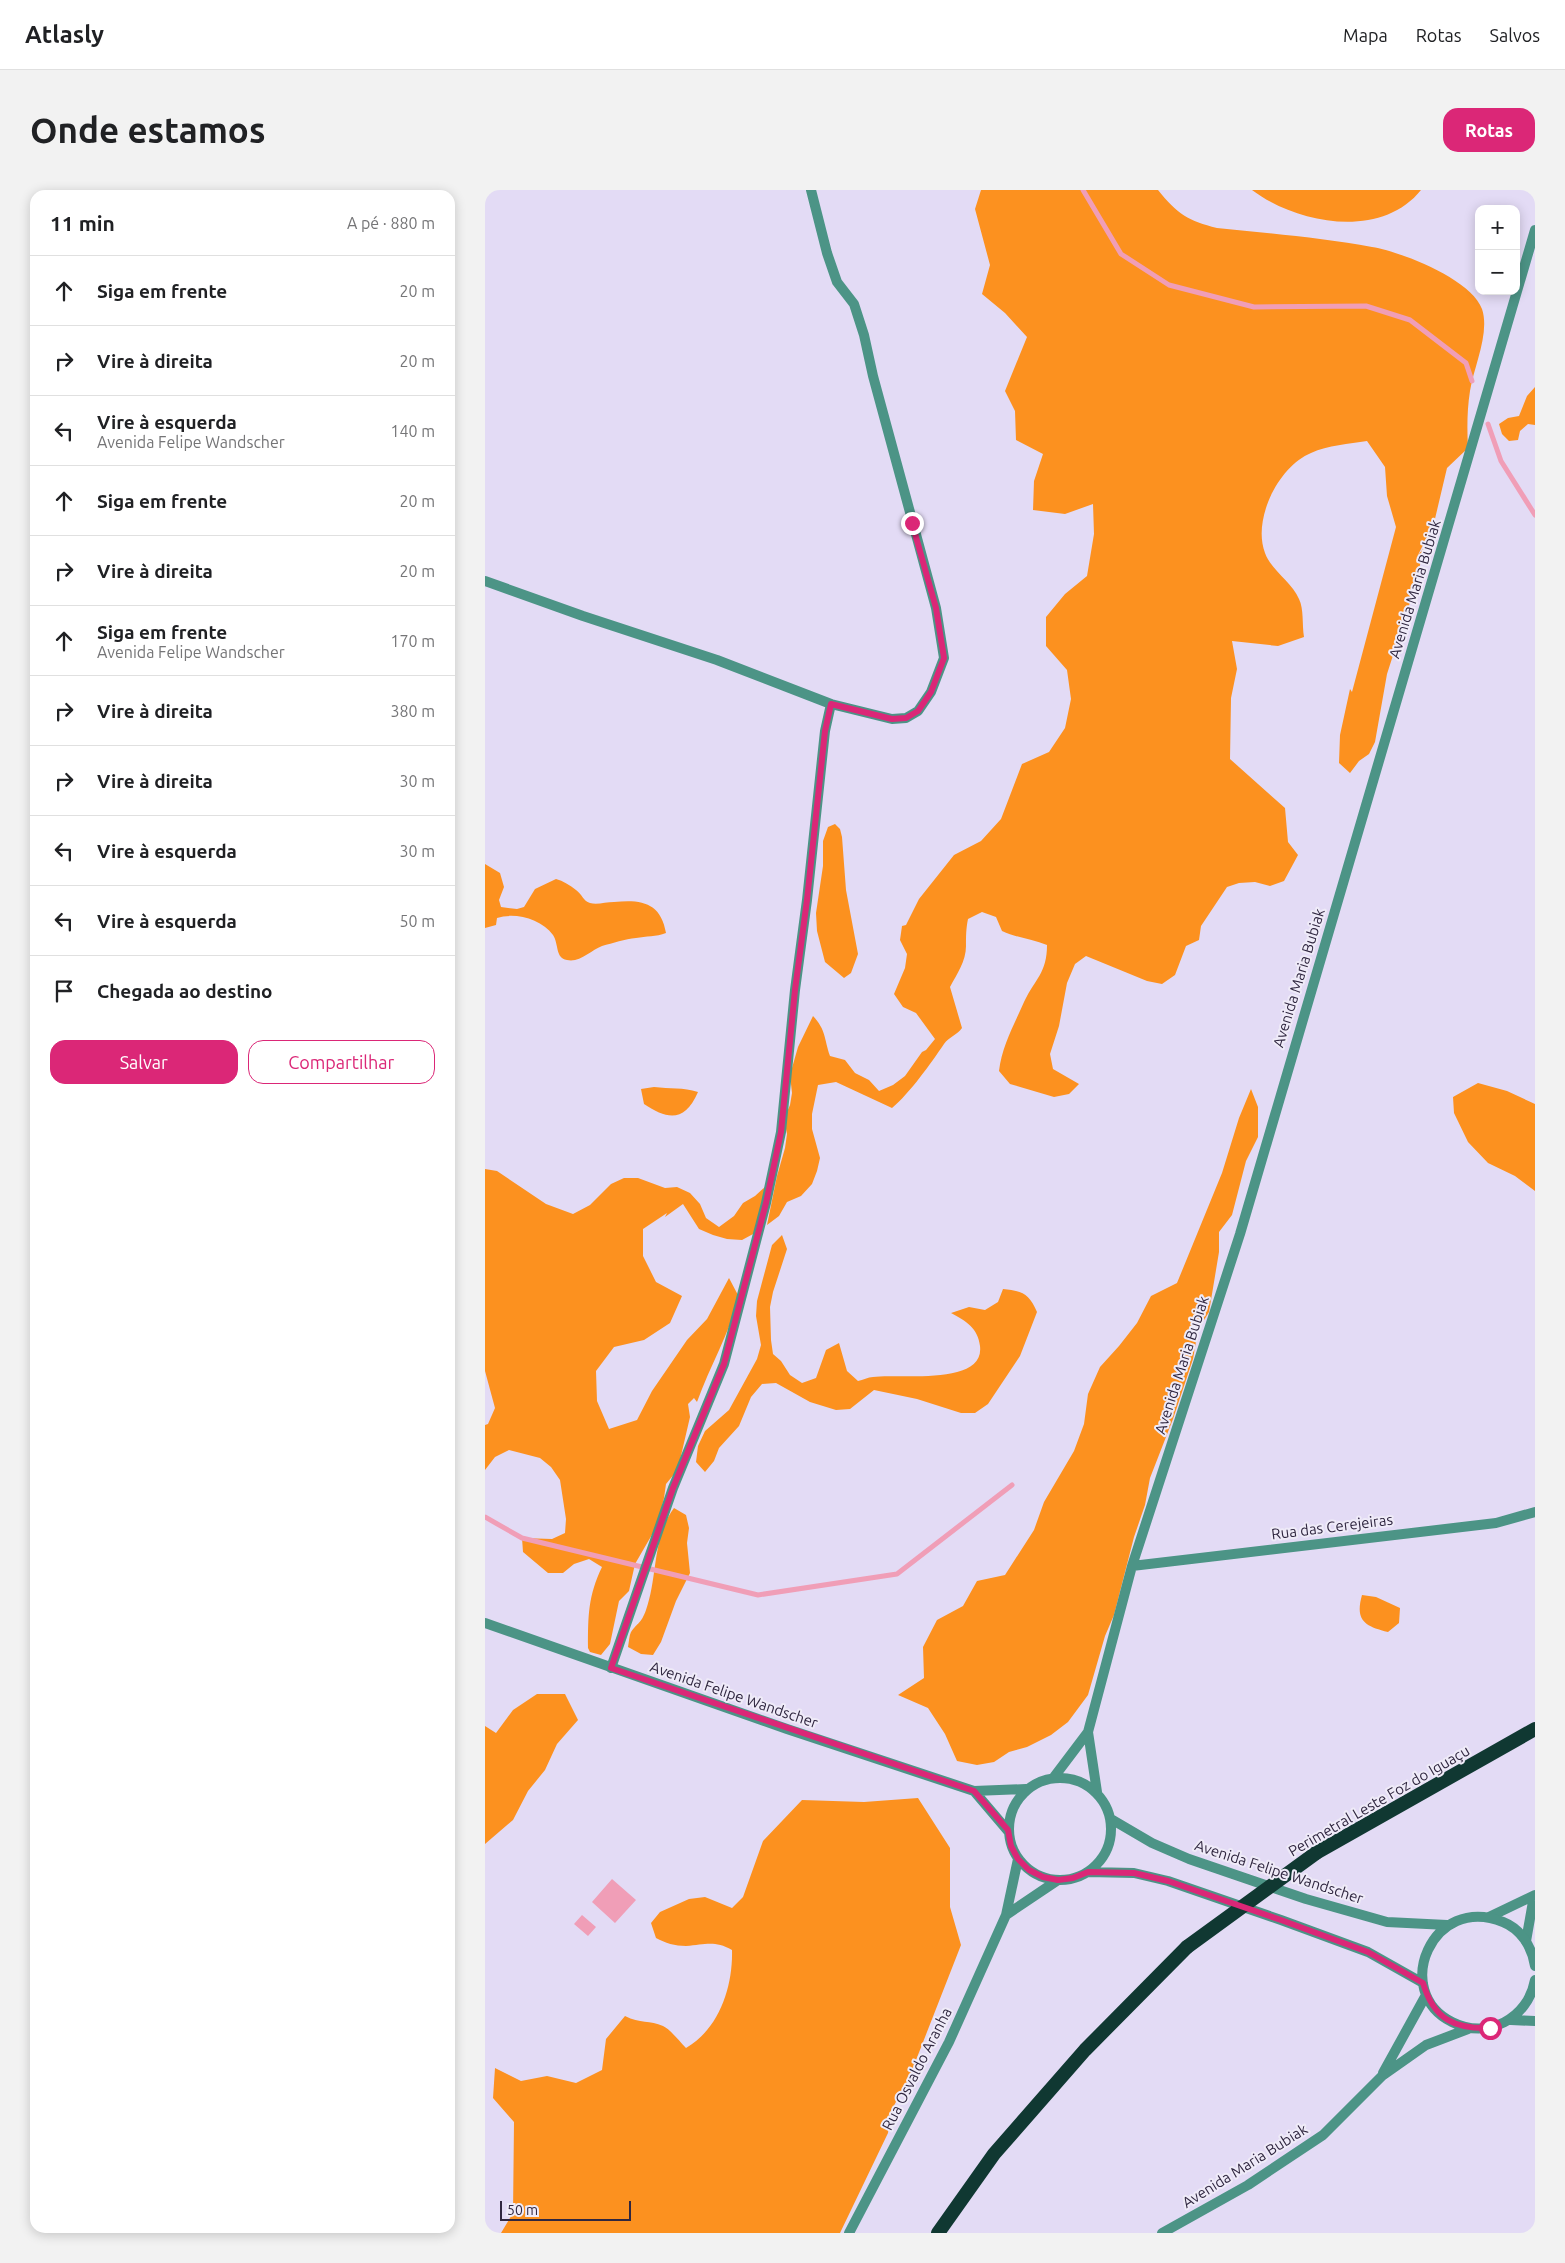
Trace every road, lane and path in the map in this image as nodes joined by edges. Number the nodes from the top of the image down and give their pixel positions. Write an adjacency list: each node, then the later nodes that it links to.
1 (811, 190): 4 (street)
2 (1535, 230): 6 (street, Avenida Maria Bubiak)
3 (485, 581): 4 (street)
4 (831, 704): 8 (street)
5 (1535, 1512): 6 (street, Rua das Cerejeiras)
6 (1132, 1566): 10 (street, Avenida Maria Bubiak)
7 (485, 1623): 8 (street, Avenida Felipe Wandscher)
8 (611, 1668): 13 (street, Avenida Felipe Wandscher)
9 (1535, 1729): 34 (highway, Perimetral Leste Foz do Iguaçu, bridge)
10 (1088, 1732): 11 (street, Avenida Maria Bubiak); 14 (street, Avenida Maria Bubiak)
11 (1054, 1778): 12 (street); 14 (street)
12 (1026, 1790): 13 (street, Avenida Felipe Wandscher); 16 (street)
13 (974, 1791): 16 (street)
14 (1097, 1792): 15 (street)
15 (1111, 1819): 18 (street); 23 (street, Avenida Felipe Wandscher)
16 (1008, 1830): 17 (street)
17 (1018, 1859): 19 (street); 21 (street, Rua Osvaldo Aranha)
18 (1088, 1872): 19 (street); 27 (street)
19 (1058, 1880): 21 (street)
20 (1535, 1896): 22 (street); 24 (street)
21 (1006, 1915): 33 (street, Rua Osvaldo Aranha)
22 (1489, 1916): 23 (street); 24 (street)
23 (1447, 1925): 27 (street)
24 (1526, 1940): 25 (street)
25 (1535, 1966)
26 (1535, 1980): 29 (street)
27 (1423, 1983): 28 (street)
28 (1426, 1995): 31 (street); 32 (street, Avenida Maria Bubiak)
29 (1511, 2020): 30 (street); 31 (street)
30 (1535, 2021)
31 (1467, 2029): 32 (street, Avenida Maria Bubiak)
32 (1382, 2076): 35 (street, Avenida Maria Bubiak)
33 (849, 2233)
34 (938, 2233)
35 (1162, 2233)

